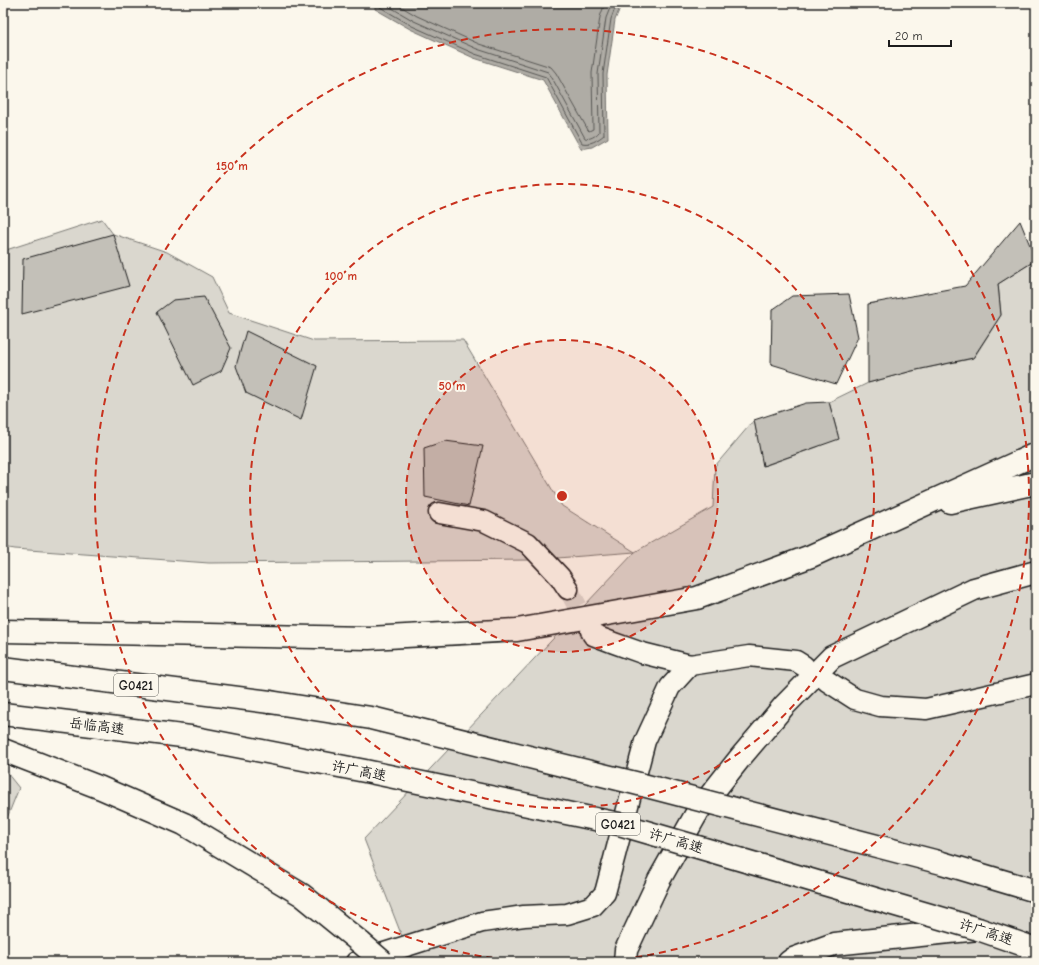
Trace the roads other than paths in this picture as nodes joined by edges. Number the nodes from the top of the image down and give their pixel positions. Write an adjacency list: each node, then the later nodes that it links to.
1 (1036, 454): 4 (highway)
2 (1036, 483): 4 (highway)
3 (439, 513): 6 (lane)
4 (904, 513): 7 (highway)
5 (1036, 572): 22 (highway)
6 (568, 589)
7 (3, 631)
8 (591, 631): 9 (lane)
9 (690, 665): 10 (lane); 20 (lane)
10 (804, 666)
11 (3, 668): 17 (highway, G0421, bridge)
12 (827, 681): 13 (lane)
13 (1036, 684)
14 (3, 714): 15 (highway, 岳临高速 / G0421)
15 (190, 737): 18 (highway, 许广高速 / G0421, bridge)
16 (3, 750): 20 (highway)
17 (1036, 891)
18 (978, 929): 19 (highway, 许广高速 / G0421, bridge); 23 (highway)
19 (1036, 949)
20 (359, 953): 21 (highway, bridge)
21 (383, 962)
22 (625, 962)
23 (789, 962)

